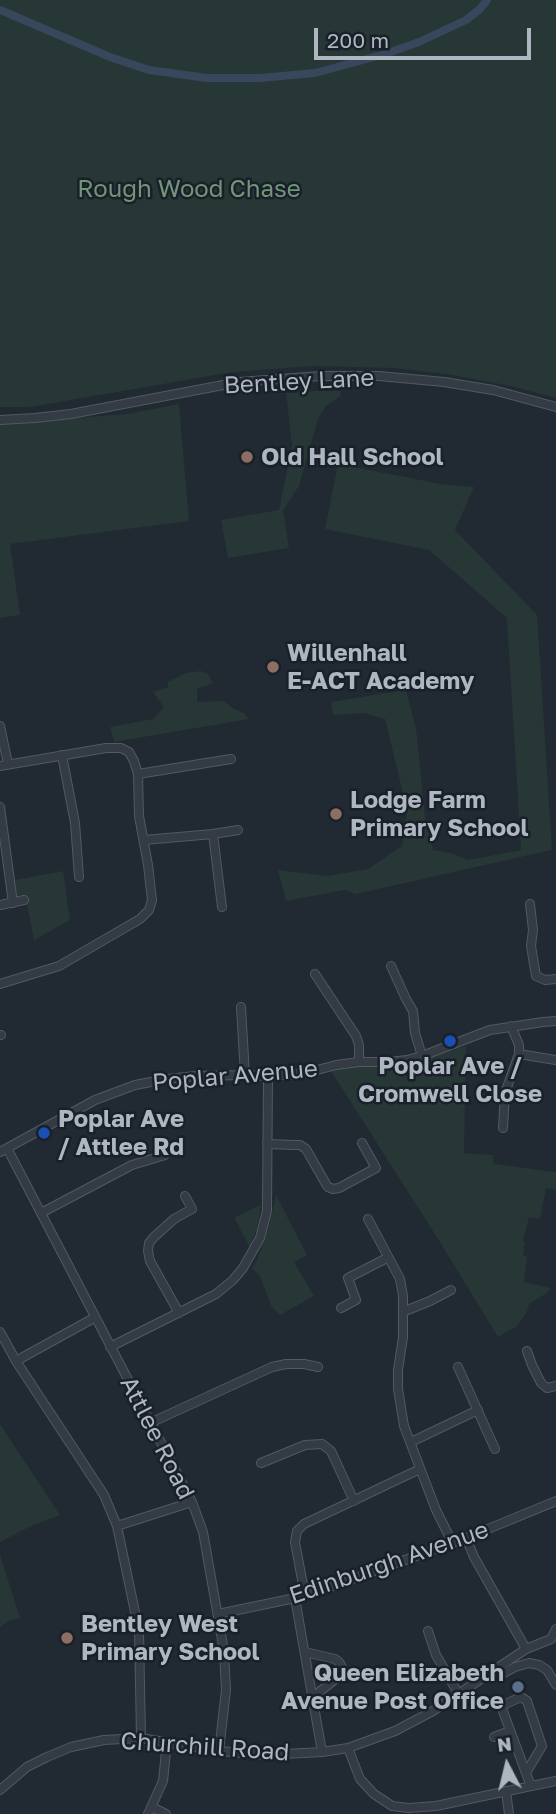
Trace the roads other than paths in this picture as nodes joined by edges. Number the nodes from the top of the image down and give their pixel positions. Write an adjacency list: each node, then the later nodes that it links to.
1 (556, 407): 2 (street, Bentley Lane)
2 (0, 420)
3 (0, 726): 6 (street)
4 (62, 755): 6 (street); 7 (street); 13 (street)
5 (231, 759): 7 (street)
6 (4, 765)
7 (138, 774): 12 (street)
8 (0, 807): 11 (street)
9 (229, 822): 10 (street)
10 (213, 834): 12 (street); 18 (street)
11 (2, 839): 15 (street)
12 (144, 841): 22 (street)
13 (79, 877)
14 (24, 900): 15 (street)
15 (13, 903): 17 (street)
16 (530, 904): 21 (street)
17 (0, 905)
18 (222, 907)
19 (391, 966): 27 (street)
20 (315, 974): 29 (street)
21 (556, 979)
22 (0, 984)
23 (241, 1007): 30 (street)
24 (556, 1021): 25 (street, Poplar Avenue)
25 (511, 1026): 26 (street); 27 (street, Poplar Avenue)
26 (519, 1054): 28 (street); 32 (street)
27 (422, 1056): 29 (street, Poplar Avenue)
28 (556, 1060)
29 (359, 1062): 31 (street, Poplar Avenue)
30 (245, 1074): 31 (street, Poplar Avenue); 35 (street, Poplar Avenue)
31 (268, 1076): 34 (street)
32 (503, 1128)
33 (362, 1143): 34 (street)
34 (267, 1144): 44 (street)
35 (3, 1150): 38 (street, Attlee Road)
36 (165, 1155): 38 (street)
37 (185, 1196): 44 (street)
38 (41, 1213): 45 (street, Attlee Road)
39 (368, 1219): 40 (street)
40 (387, 1258): 42 (street); 43 (street)
41 (451, 1290): 43 (street)
42 (341, 1308)
43 (405, 1311): 55 (street)
44 (179, 1313): 47 (street)
45 (94, 1318): 47 (street, Attlee Road); 49 (street)
46 (0, 1332): 49 (street)
47 (110, 1347): 54 (street, Attlee Road)
48 (527, 1351): 52 (street)
49 (16, 1361): 62 (street)
50 (318, 1367): 54 (street)
51 (458, 1367): 53 (street)
52 (556, 1386)
53 (478, 1410): 55 (street); 56 (street)
54 (150, 1423): 61 (street, Attlee Road)
55 (411, 1442): 58 (street)
56 (495, 1449)
57 (261, 1464): 59 (street)
58 (420, 1469): 59 (street); 64 (street)
59 (354, 1501): 65 (street)
60 (556, 1502): 63 (street, Edinburgh Avenue)
61 (191, 1503): 62 (street); 67 (street, Attlee Road)
62 (117, 1526): 79 (street)
63 (466, 1538): 64 (street, Edinburgh Avenue); 71 (street)
64 (452, 1542): 65 (street, Edinburgh Avenue)
65 (305, 1596): 66 (street, Edinburgh Avenue)
66 (295, 1598): 67 (street, Edinburgh Avenue); 72 (street)
67 (218, 1614): 82 (street, Attlee Road)
68 (556, 1629): 70 (street, Churchill Road)
69 (428, 1632): 75 (street)
70 (553, 1642): 71 (street, Churchill Road)
71 (526, 1649): 73 (street, Churchill Road)
72 (305, 1651): 76 (street); 76 (street)
73 (485, 1676): 74 (street); 75 (street, Churchill Road)
74 (556, 1685)
75 (458, 1693): 81 (street, Churchill Road)
76 (313, 1697): 83 (street)
77 (510, 1731): 78 (street); 84 (street); 84 (street)
78 (494, 1737)
79 (141, 1738): 80 (street, Churchill Road); 87 (street, Churchill Road)
80 (167, 1742): 82 (street, Churchill Road); 89 (street)
81 (348, 1748): 83 (street, Churchill Road); 88 (street)
82 (219, 1751): 83 (street, Churchill Road)
83 (322, 1752)
84 (527, 1773): 86 (street)
85 (556, 1781): 86 (street)
86 (531, 1786): 88 (street)
87 (0, 1790)
88 (506, 1791): 91 (street)
89 (150, 1811): 90 (street)
90 (166, 1814)
91 (509, 1814)

